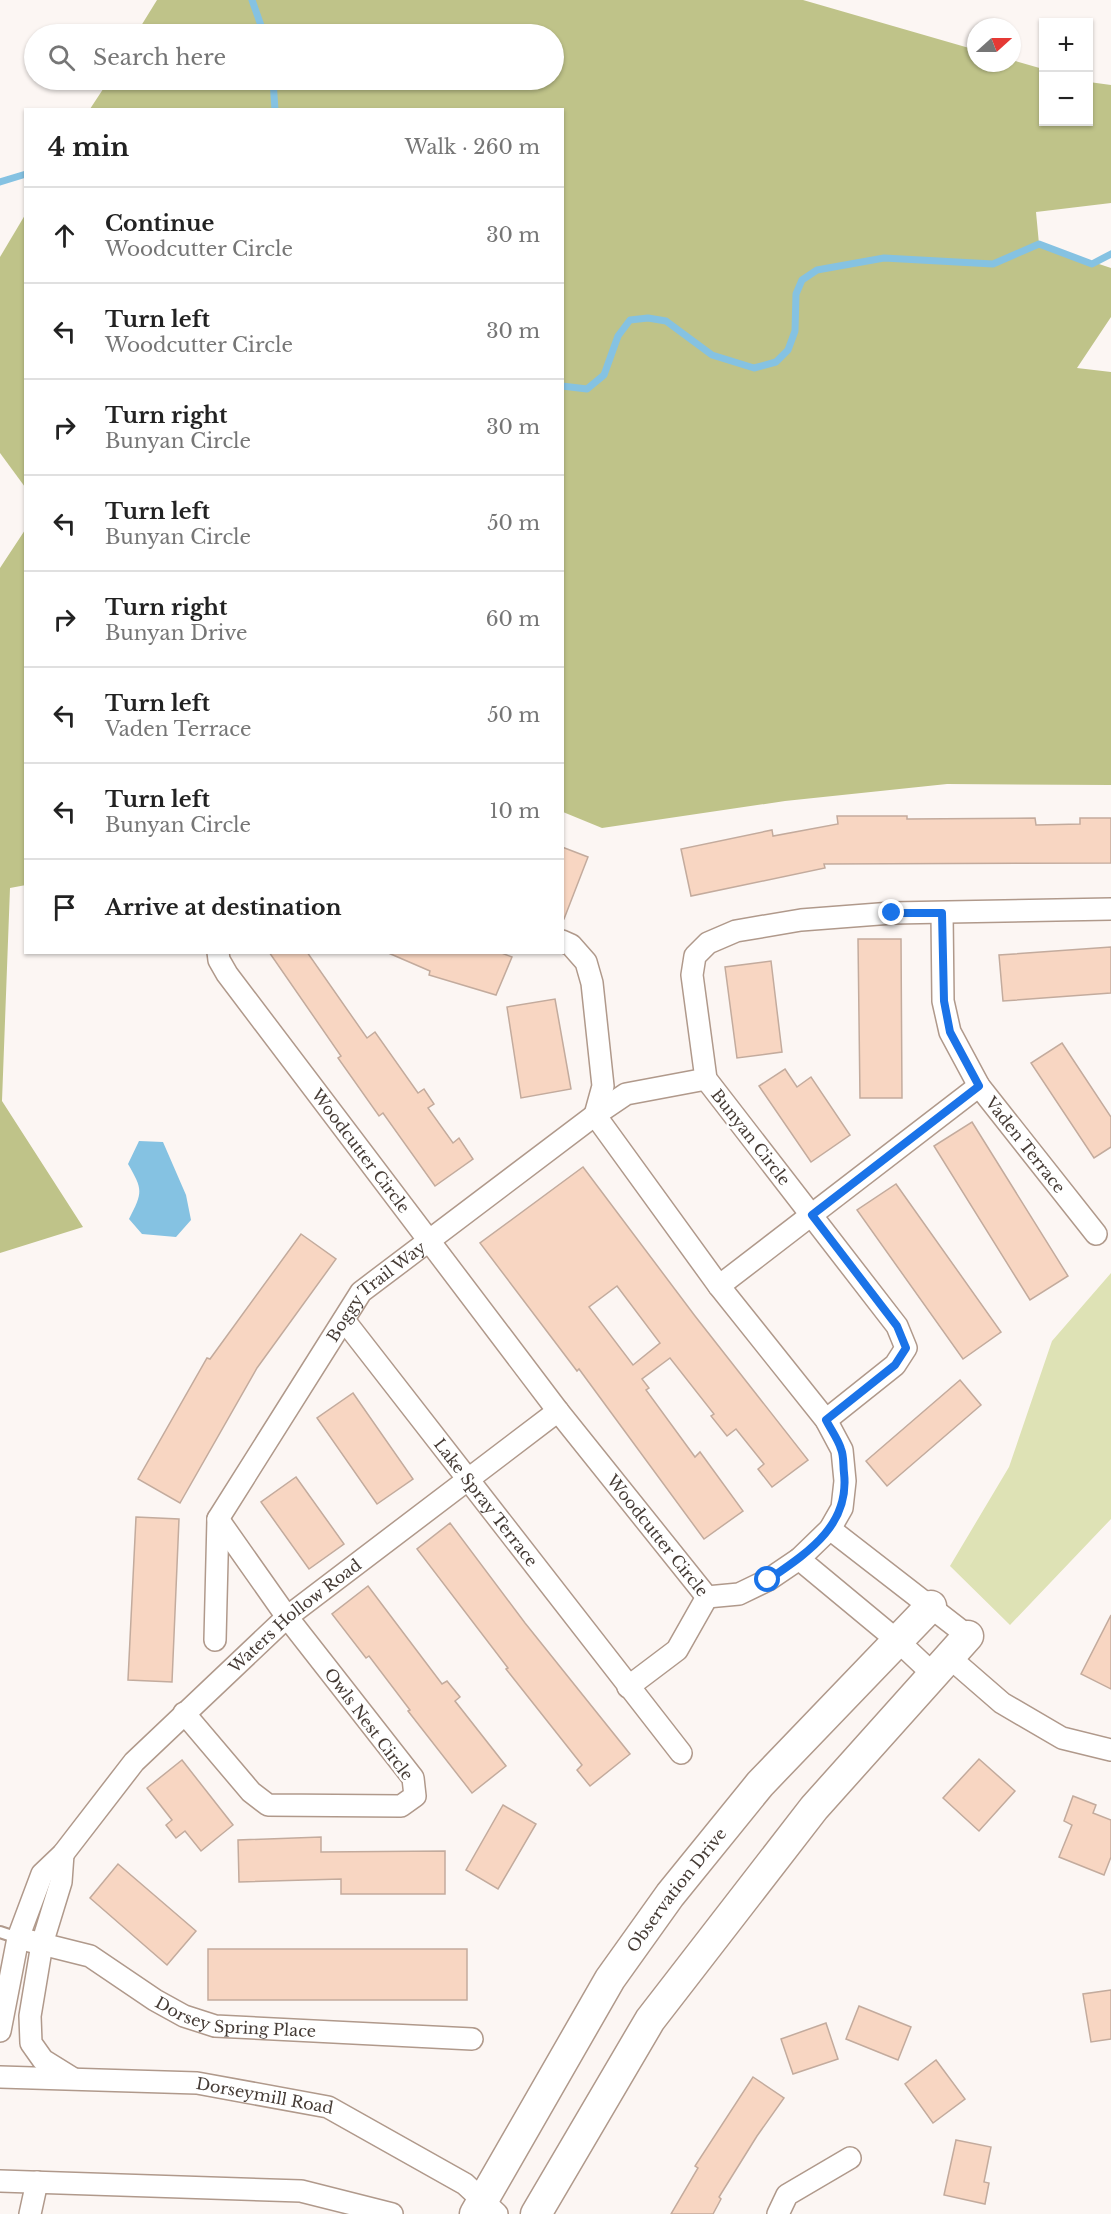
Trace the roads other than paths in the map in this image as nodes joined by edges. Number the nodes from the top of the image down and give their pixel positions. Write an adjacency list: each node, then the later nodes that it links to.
1 (1111, 909): 2 (street, Bunyan Circle)
2 (942, 913): 5 (street, Bunyan Circle); 6 (street, Vaden Terrace)
3 (564, 942): 7 (street)
4 (218, 954): 10 (street, Woodcutter Circle)
5 (706, 1079): 7 (street, Boggy Trail Way); 8 (street, Bunyan Circle)
6 (979, 1086): 8 (street); 9 (street, Vaden Terrace)
7 (595, 1115): 10 (street, Boggy Trail Way); 11 (street, Woodcutter Circle)
8 (812, 1215): 11 (street); 14 (street, Bunyan Circle)
9 (1096, 1234)
10 (428, 1241): 12 (street, Boggy Trail Way); 13 (street, Woodcutter Circle)
11 (719, 1286): 14 (street, Woodcutter Circle)
12 (344, 1320): 15 (street, Lake Spray Terrace); 16 (street, Boggy Trail Way)
13 (558, 1411): 15 (street, Waters Hollow Road); 19 (street, Woodcutter Circle)
14 (826, 1420): 17 (street, Woodcutter Circle)
15 (467, 1479): 21 (street, Waters Hollow Road); 25 (street, Lake Spray Terrace)
16 (218, 1519): 21 (street, Owls Nest Circle); 22 (street)
17 (831, 1529): 18 (street, Woodcutter Circle); 20 (street)
18 (799, 1559): 19 (street, Woodcutter Circle); 23 (street)
19 (707, 1598): 25 (street)
20 (931, 1606): 23 (street, Observation Drive); 24 (street)
21 (287, 1617): 26 (street, Waters Hollow Road); 26 (street, Owls Nest Circle)
22 (214, 1640)
23 (899, 1642): 24 (street); 39 (street, Observation Drive)
24 (950, 1656): 27 (street); 42 (street)
25 (628, 1687): 28 (street, Lake Spray Terrace)
26 (184, 1713): 29 (street, Waters Hollow Road)
27 (1111, 1750)
28 (681, 1753)
29 (63, 1854): 30 (street, Waters Hollow Road); 31 (street)
30 (9, 1935): 31 (street, Dorsey Spring Place); 32 (street, Waters Hollow Road)
31 (42, 1944): 33 (street, Dorsey Spring Place); 35 (street)
32 (0, 2031)
33 (472, 2039)
34 (0, 2077): 35 (street, Dorseymill Road)
35 (74, 2079): 39 (street, Dorseymill Road)
36 (850, 2158): 43 (street)
37 (0, 2181): 38 (street)
38 (37, 2182): 40 (street); 41 (street)
39 (485, 2209)
40 (30, 2214)
41 (392, 2214)
42 (536, 2214)
43 (777, 2214)

